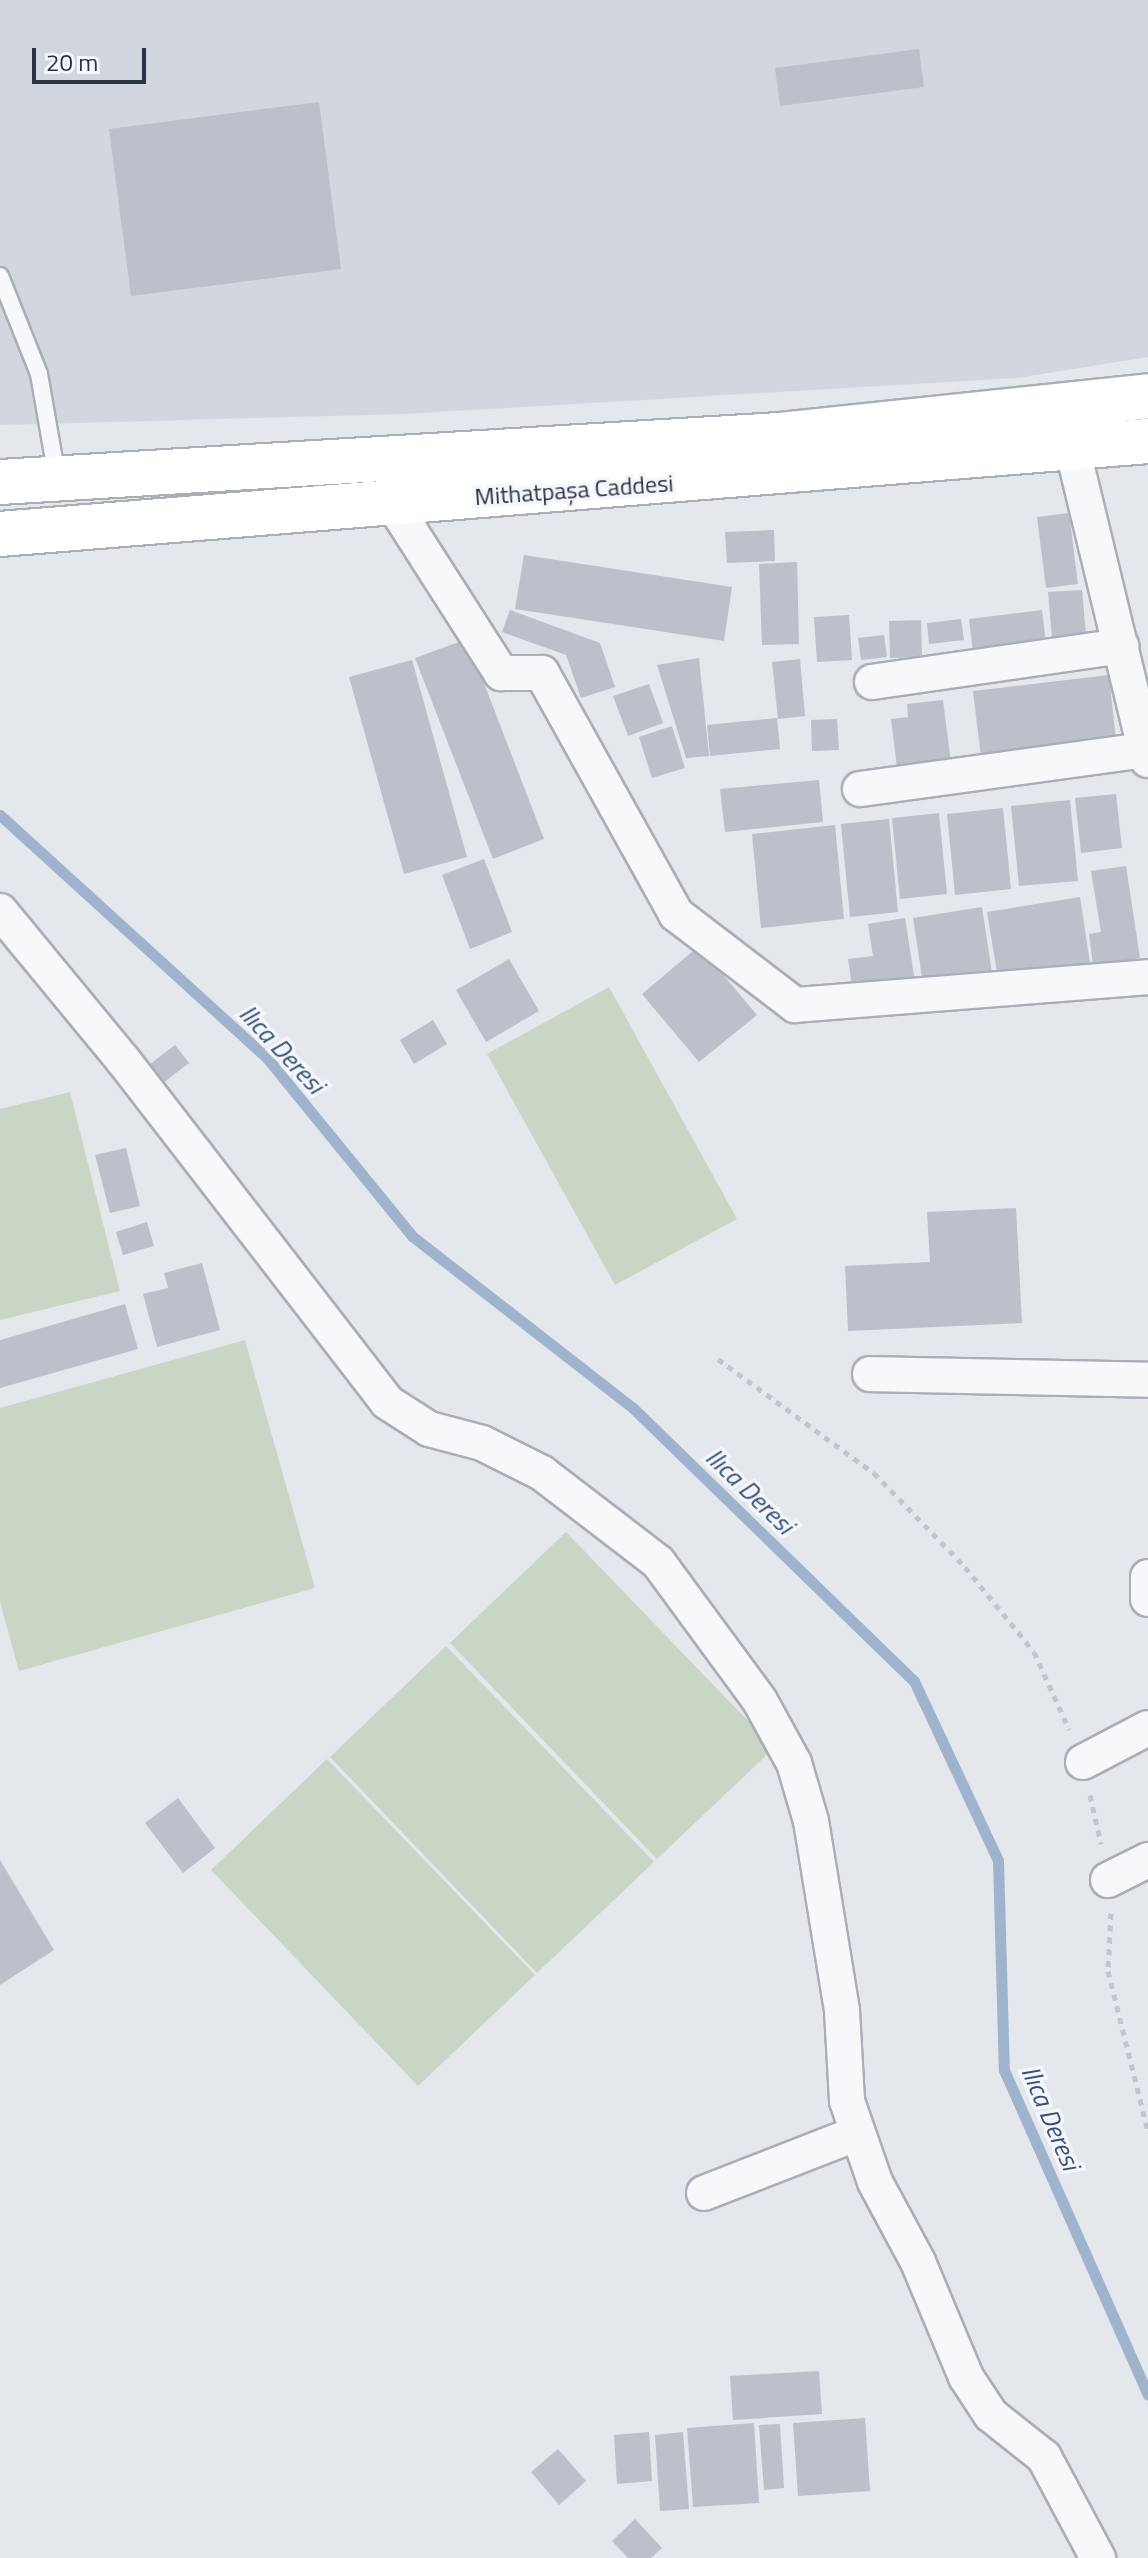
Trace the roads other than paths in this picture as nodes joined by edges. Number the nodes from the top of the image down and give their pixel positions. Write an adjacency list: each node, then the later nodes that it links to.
1 (0, 276): 5 (lane)
2 (1148, 396): 5 (main road, Mithatpaşa Caddesi)
3 (1148, 441): 4 (main road, Mithatpaşa Caddesi)
4 (1073, 451): 7 (main road, Mithatpaşa Caddesi); 9 (street)
5 (57, 477): 6 (main road, Mithatpaşa Caddesi)
6 (0, 482)
7 (393, 504): 8 (main road, Mithatpaşa Caddesi); 14 (street)
8 (0, 534)
9 (1121, 646): 10 (street); 11 (street)
10 (872, 682)
11 (1147, 755): 12 (street)
12 (860, 789)
13 (0, 911): 25 (street)
14 (1148, 977)
15 (870, 1374): 16 (street)
16 (1105, 1379): 17 (street); 18 (street)
17 (1148, 1380)
18 (1148, 1402)
19 (1148, 1577): 20 (street)
20 (1148, 1599)
21 (1148, 1728): 22 (street)
22 (1083, 1762)
23 (1148, 1860): 24 (street)
24 (1108, 1880)
25 (858, 2133): 26 (street); 27 (street)
26 (704, 2193)
27 (1098, 2558)

